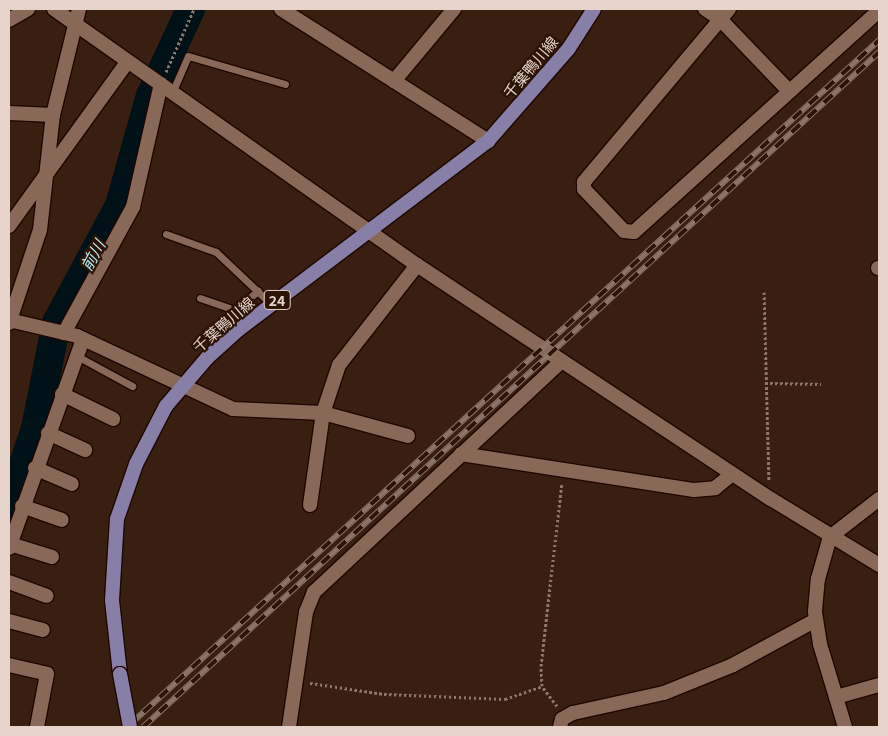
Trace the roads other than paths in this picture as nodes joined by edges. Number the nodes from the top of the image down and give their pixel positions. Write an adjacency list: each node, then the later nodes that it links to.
1 (28, 9): 10 (street)
2 (54, 9): 11 (street)
3 (79, 9): 11 (street)
4 (281, 9): 13 (street)
5 (454, 9): 13 (street)
6 (594, 9): 19 (main road, 千葉鴨川線 / 24)
7 (705, 9): 9 (street)
8 (879, 11): 16 (street)
9 (724, 13): 16 (street); 16 (street)
10 (9, 20)
11 (75, 23): 12 (street); 18 (street)
12 (128, 61): 15 (street); 20 (street)
13 (394, 81): 19 (street)
14 (285, 84): 15 (lane)
15 (166, 88): 23 (street); 29 (street)
16 (789, 91)
17 (9, 113): 18 (street)
18 (53, 115): 20 (street)
19 (488, 141): 23 (main road, 千葉鴨川線 / 24)
20 (45, 176): 21 (street); 28 (street)
21 (9, 226)
22 (166, 234): 25 (lane)
23 (371, 234): 24 (street); 27 (main road, 千葉鴨川線 / 24)
24 (417, 265): 32 (street); 36 (street)
25 (258, 291): 26 (lane); 27 (lane)
26 (200, 298)
27 (271, 304): 34 (main road, 千葉鴨川線 / 24)
28 (9, 321): 29 (street)
29 (64, 333): 30 (street)
30 (83, 339): 31 (street); 34 (street)
31 (77, 356): 33 (lane); 35 (street)
32 (561, 362): 41 (street); 43 (street)
33 (132, 386)
34 (181, 388): 36 (street); 63 (main road, 千葉鴨川線 / 24, bridge)
35 (62, 394): 37 (street); 38 (street)
36 (323, 413): 39 (street); 46 (street)
37 (113, 418)
38 (48, 433): 40 (street); 42 (street)
39 (408, 436)
40 (85, 450)
41 (461, 454): 43 (street); 64 (street)
42 (35, 468): 44 (street); 47 (street)
43 (732, 474): 49 (street)
44 (72, 484)
45 (879, 500): 49 (street)
46 (310, 505)
47 (22, 506): 48 (street); 50 (street)
48 (62, 520)
49 (830, 537): 52 (street); 55 (street)
50 (9, 546): 51 (street)
51 (52, 556)
52 (879, 565)
53 (9, 582): 54 (street)
54 (47, 596)
55 (816, 620): 60 (street); 61 (street)
56 (9, 621): 57 (street)
57 (43, 630)
58 (9, 664): 62 (street)
59 (879, 685): 60 (street)
60 (836, 697): 65 (street)
61 (563, 722)
62 (37, 727)
63 (130, 727)
64 (289, 727)
65 (846, 727)

